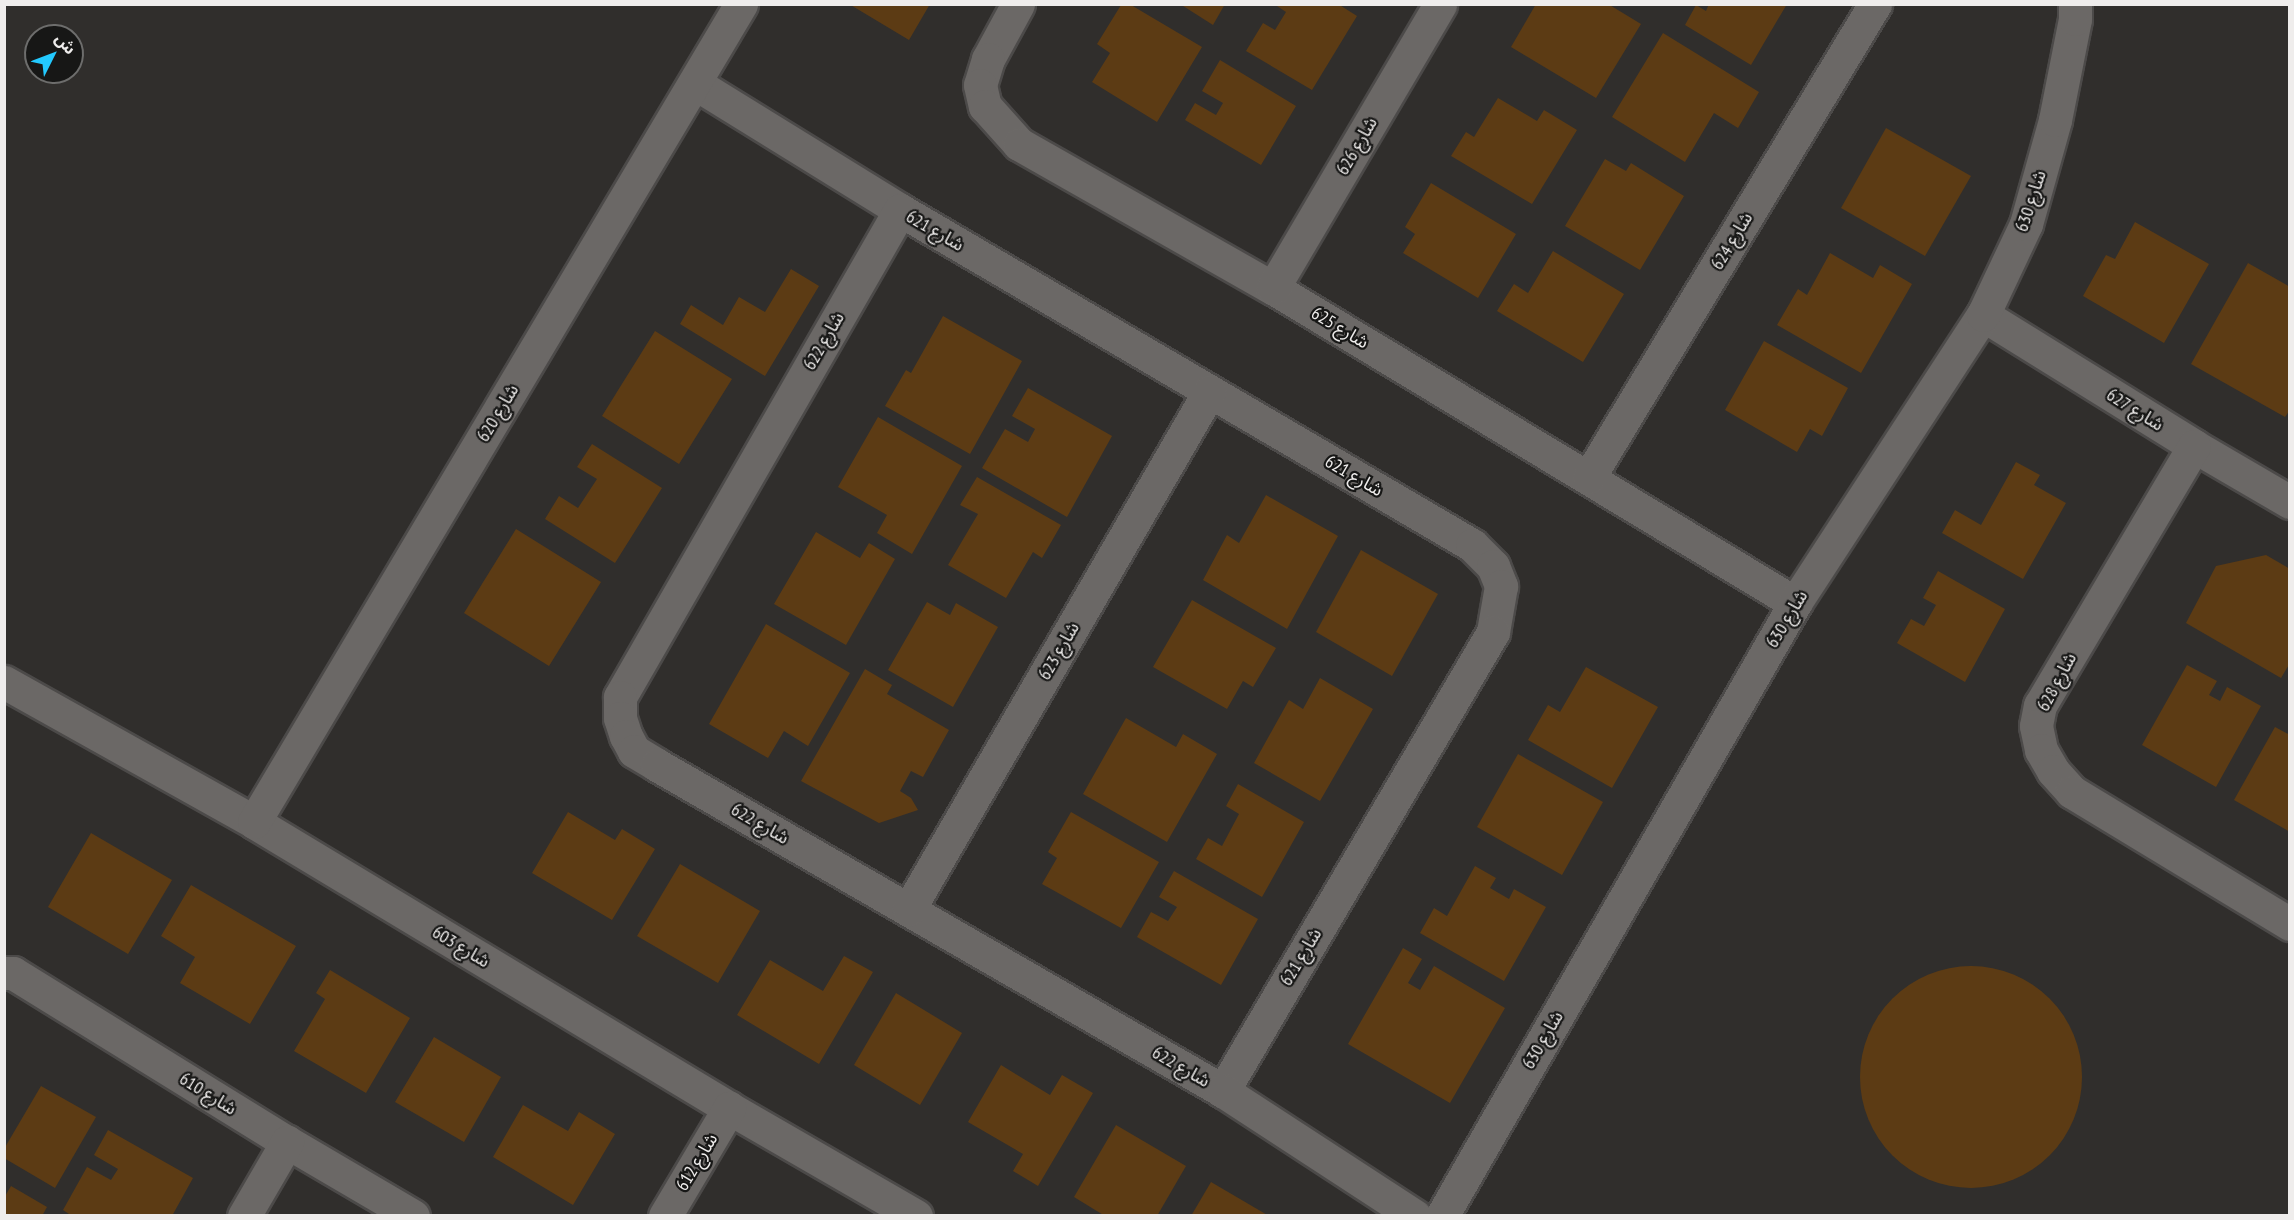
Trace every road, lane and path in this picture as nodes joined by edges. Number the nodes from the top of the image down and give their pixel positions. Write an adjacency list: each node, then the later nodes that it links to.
1 (741, 4): 6 (street, شارع 620)
2 (1018, 4): 8 (street, شارع 625)
3 (1440, 4): 8 (street, شارع 626)
4 (1875, 4): 12 (street, شارع 624)
5 (2074, 4): 9 (street, شارع 630)
6 (696, 84): 7 (street, شارع 621); 16 (street, شارع 620)
7 (900, 210): 10 (street, شارع 621); 17 (street, شارع 622)
8 (1273, 288): 12 (street, شارع 625)
9 (1983, 315): 11 (street, شارع 627); 14 (street, شارع 630)
10 (1209, 392): 17 (street, شارع 623); 20 (street, شارع 621)
11 (2194, 446): 13 (street, شارع 627); 18 (street, شارع 628)
12 (1589, 477): 14 (street, شارع 625)
13 (2289, 502)
14 (1796, 603): 28 (street, شارع 630)
15 (4, 682): 16 (street, شارع 603)
16 (254, 822): 21 (street, شارع 603)
17 (909, 909): 20 (street, شارع 622)
18 (2289, 924)
19 (4, 974): 22 (street, شارع 610)
20 (1223, 1091): 27 (street, شارع 622)
21 (729, 1108): 25 (street, شارع 612); 26 (street, شارع 603)
22 (287, 1142): 23 (street); 24 (street, شارع 610)
23 (244, 1215)
24 (413, 1215)
25 (665, 1215)
26 (916, 1215)
27 (1415, 1215)
28 (1442, 1215)

